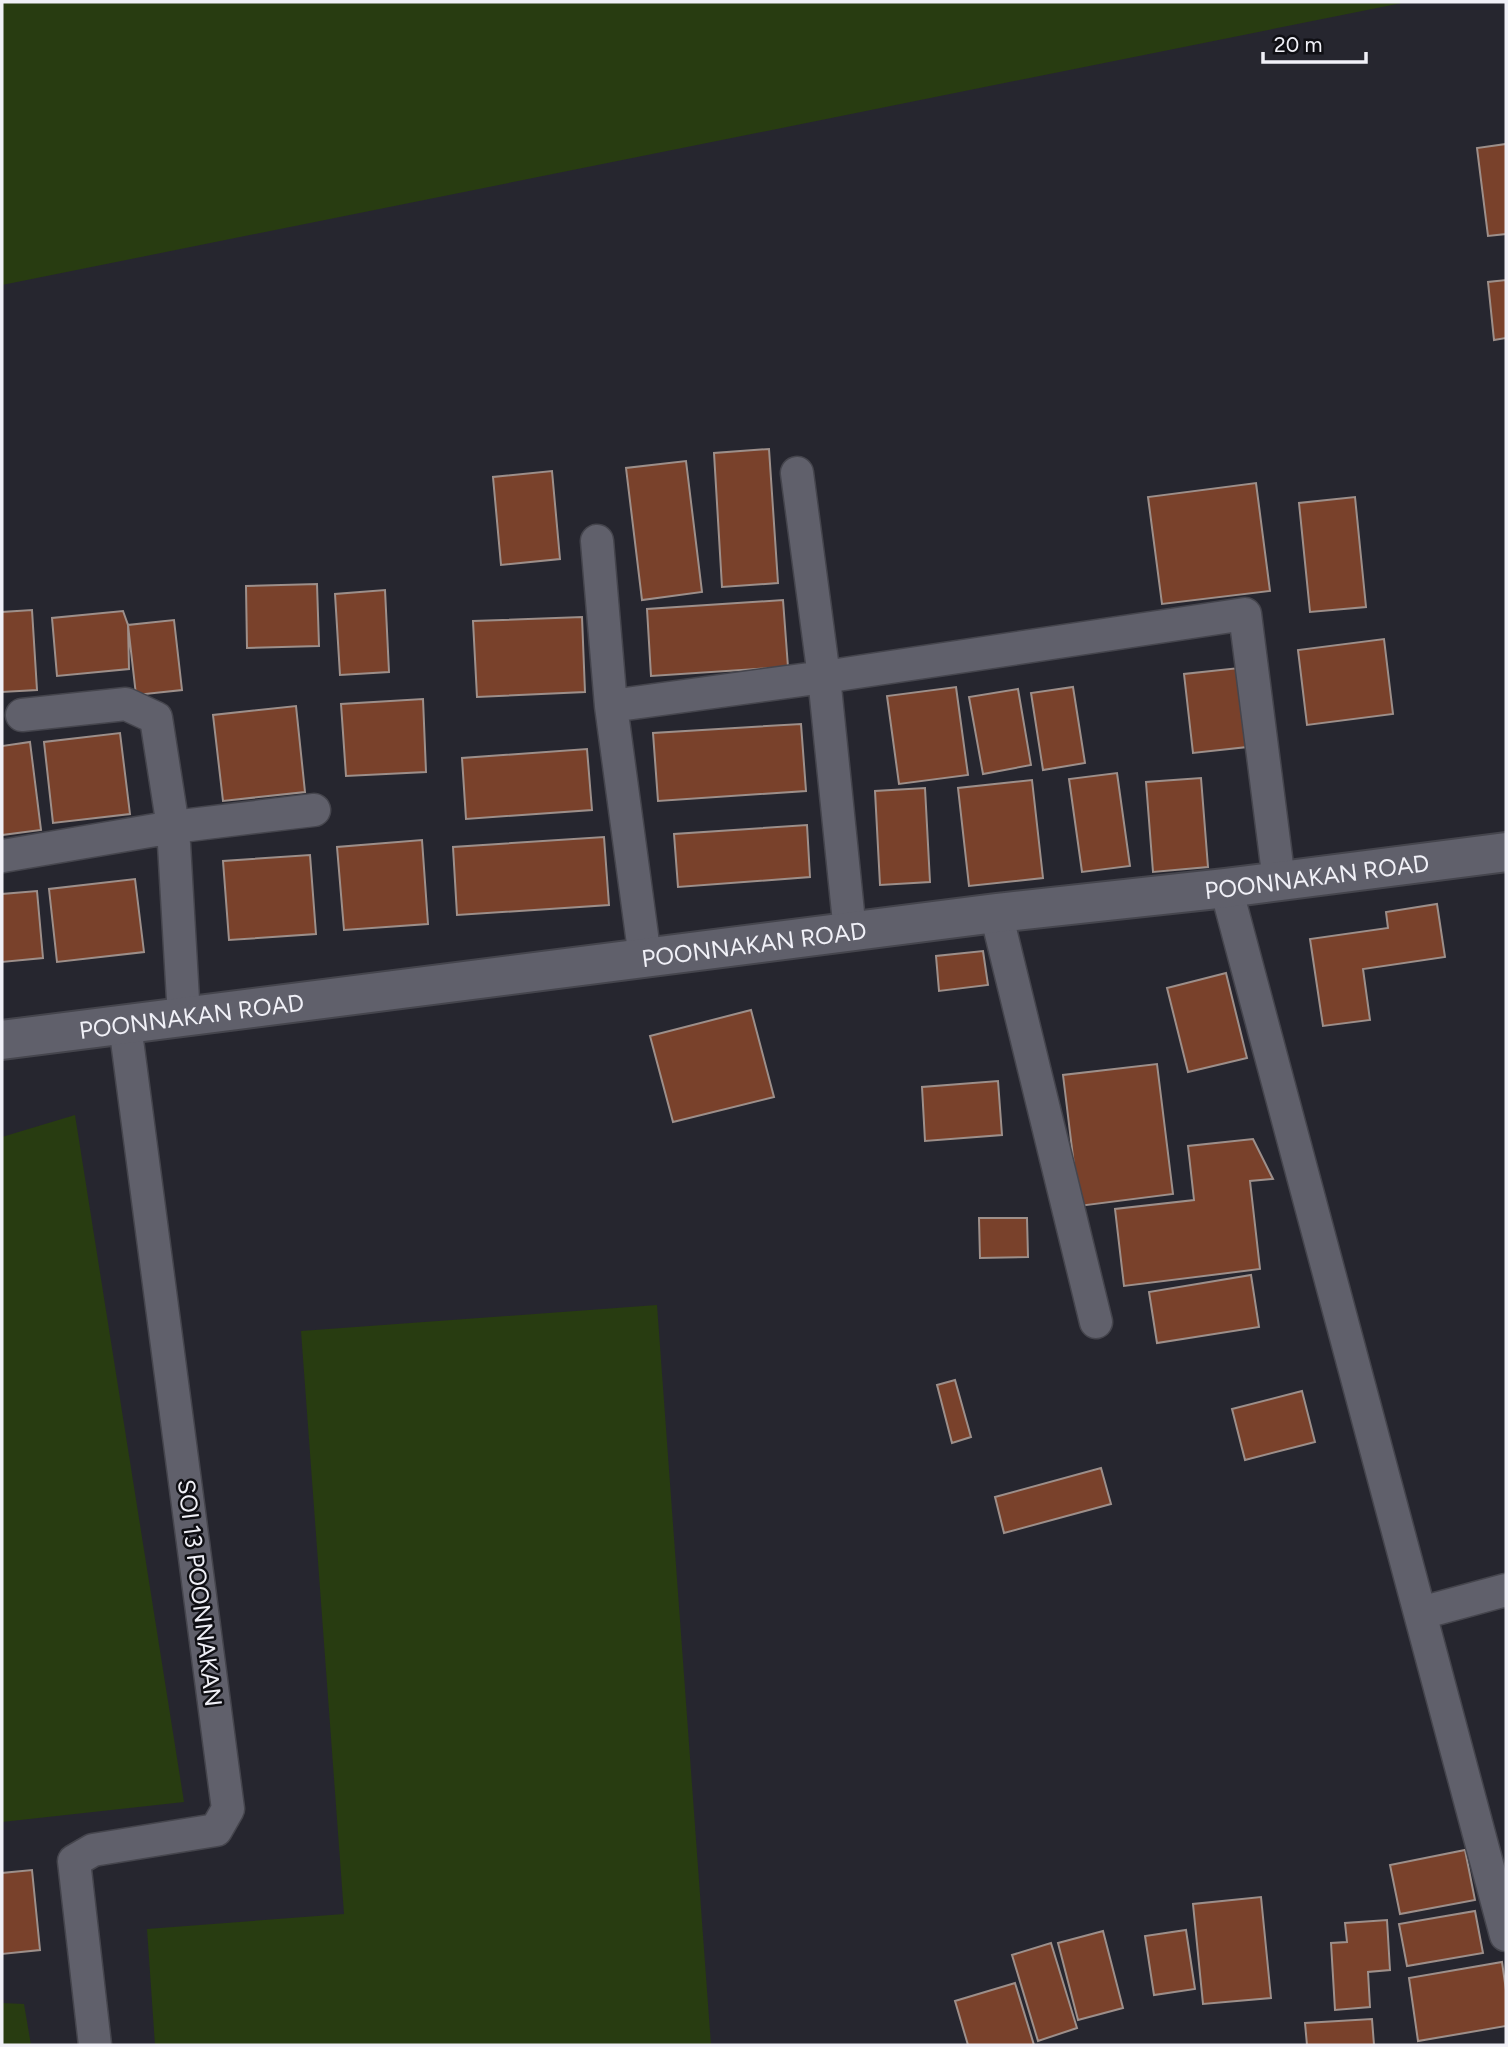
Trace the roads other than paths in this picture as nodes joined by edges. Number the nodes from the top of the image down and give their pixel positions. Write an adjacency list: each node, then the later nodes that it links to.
1 (797, 473): 3 (street)
2 (597, 541): 4 (street)
3 (824, 677): 4 (street); 10 (street); 13 (street)
4 (611, 706): 14 (street)
5 (22, 715): 7 (street)
6 (314, 810): 7 (street)
7 (173, 827): 9 (street); 15 (street)
8 (1506, 852): 10 (street, POONNAKAN ROAD)
9 (3, 856)
10 (1279, 881): 11 (street, POONNAKAN ROAD)
11 (1226, 888): 12 (street, POONNAKAN ROAD); 20 (street)
12 (996, 913): 13 (street, POONNAKAN ROAD); 18 (street)
13 (850, 932): 14 (street, POONNAKAN ROAD)
14 (645, 958): 15 (street, POONNAKAN ROAD)
15 (184, 1017): 16 (street, POONNAKAN ROAD)
16 (125, 1025): 17 (street, POONNAKAN ROAD); 22 (street, SOI 13 POONNAKAN)
17 (2, 1040)
18 (1096, 1321)
19 (1506, 1590): 20 (street)
20 (1421, 1613): 21 (street)
21 (1506, 1935)
22 (95, 2045)

